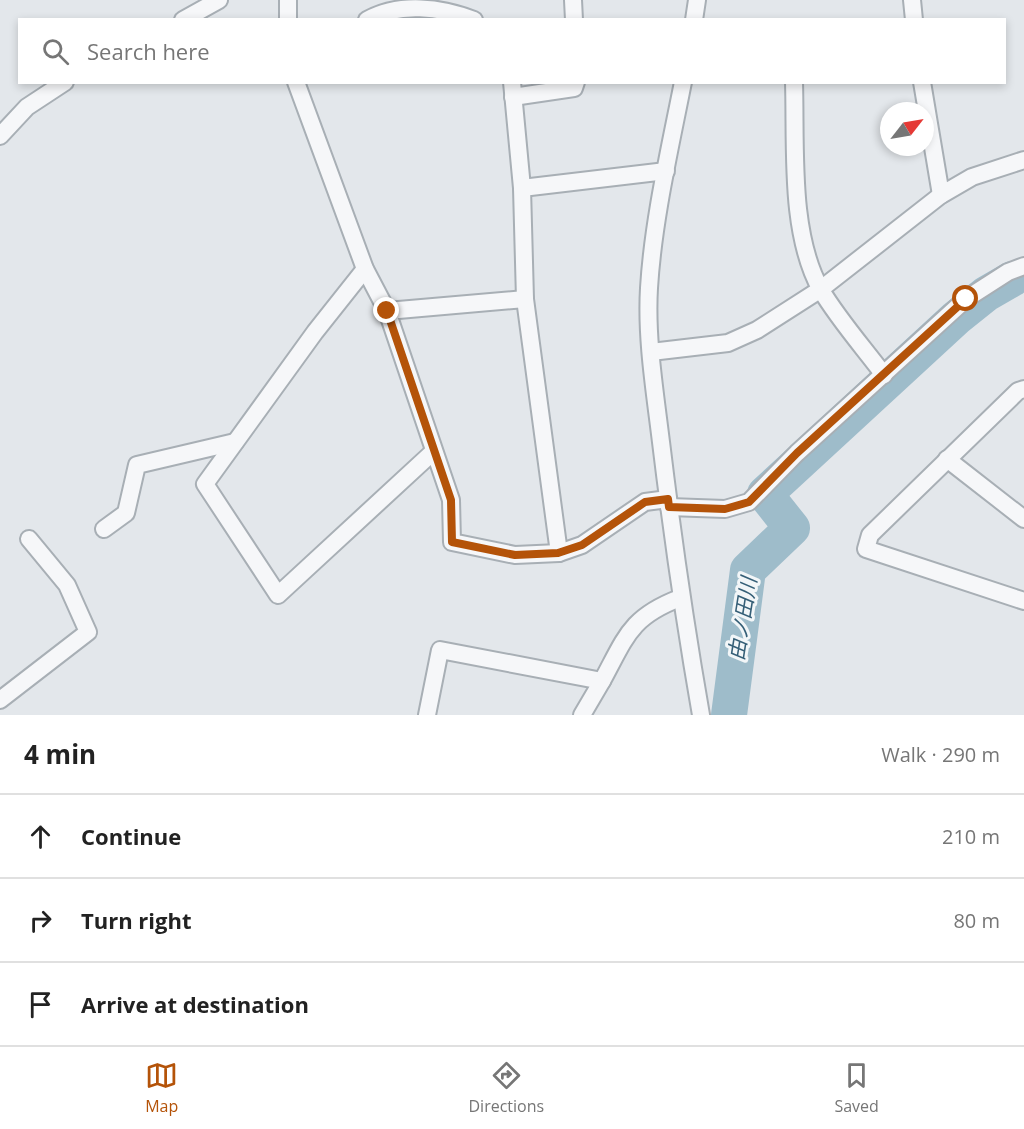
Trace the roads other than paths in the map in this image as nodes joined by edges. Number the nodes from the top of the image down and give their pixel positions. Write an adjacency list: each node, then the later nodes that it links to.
1 (219, 0): 6 (street)
2 (288, 0): 7 (street)
3 (573, 0): 10 (street)
4 (697, 0): 11 (street)
5 (912, 0): 12 (street)
6 (187, 18)
7 (288, 18)
8 (371, 18): 9 (street)
9 (469, 18)
10 (574, 18)
11 (694, 18)
12 (914, 18)
13 (62, 84): 20 (street)
14 (297, 84): 26 (street)
15 (575, 84): 19 (street)
16 (683, 84): 22 (street)
17 (794, 84): 27 (street)
18 (922, 84): 24 (street)
19 (513, 90): 23 (street)
20 (0, 136)
21 (1024, 160): 24 (street)
22 (666, 171): 23 (street); 30 (street)
23 (522, 188): 28 (street)
24 (941, 195): 27 (street)
25 (1024, 266): 31 (street)
26 (365, 270): 29 (street); 33 (street)
27 (821, 289): 30 (street); 31 (street)
28 (525, 300): 29 (street); 40 (street)
29 (387, 311): 34 (street)
30 (651, 352): 36 (street)
31 (884, 375): 36 (street)
32 (1024, 389): 35 (street)
33 (235, 442): 34 (street); 38 (street)
34 (433, 452): 40 (street)
35 (947, 459): 37 (street); 42 (street)
36 (668, 503): 40 (street); 41 (street)
37 (1024, 519)
38 (104, 529)
39 (29, 539): 44 (street)
40 (558, 553)
41 (680, 598): 43 (street); 47 (street)
42 (1024, 601)
43 (602, 681): 45 (street); 46 (street)
44 (0, 700)
45 (427, 715)
46 (582, 715)
47 (701, 715)

